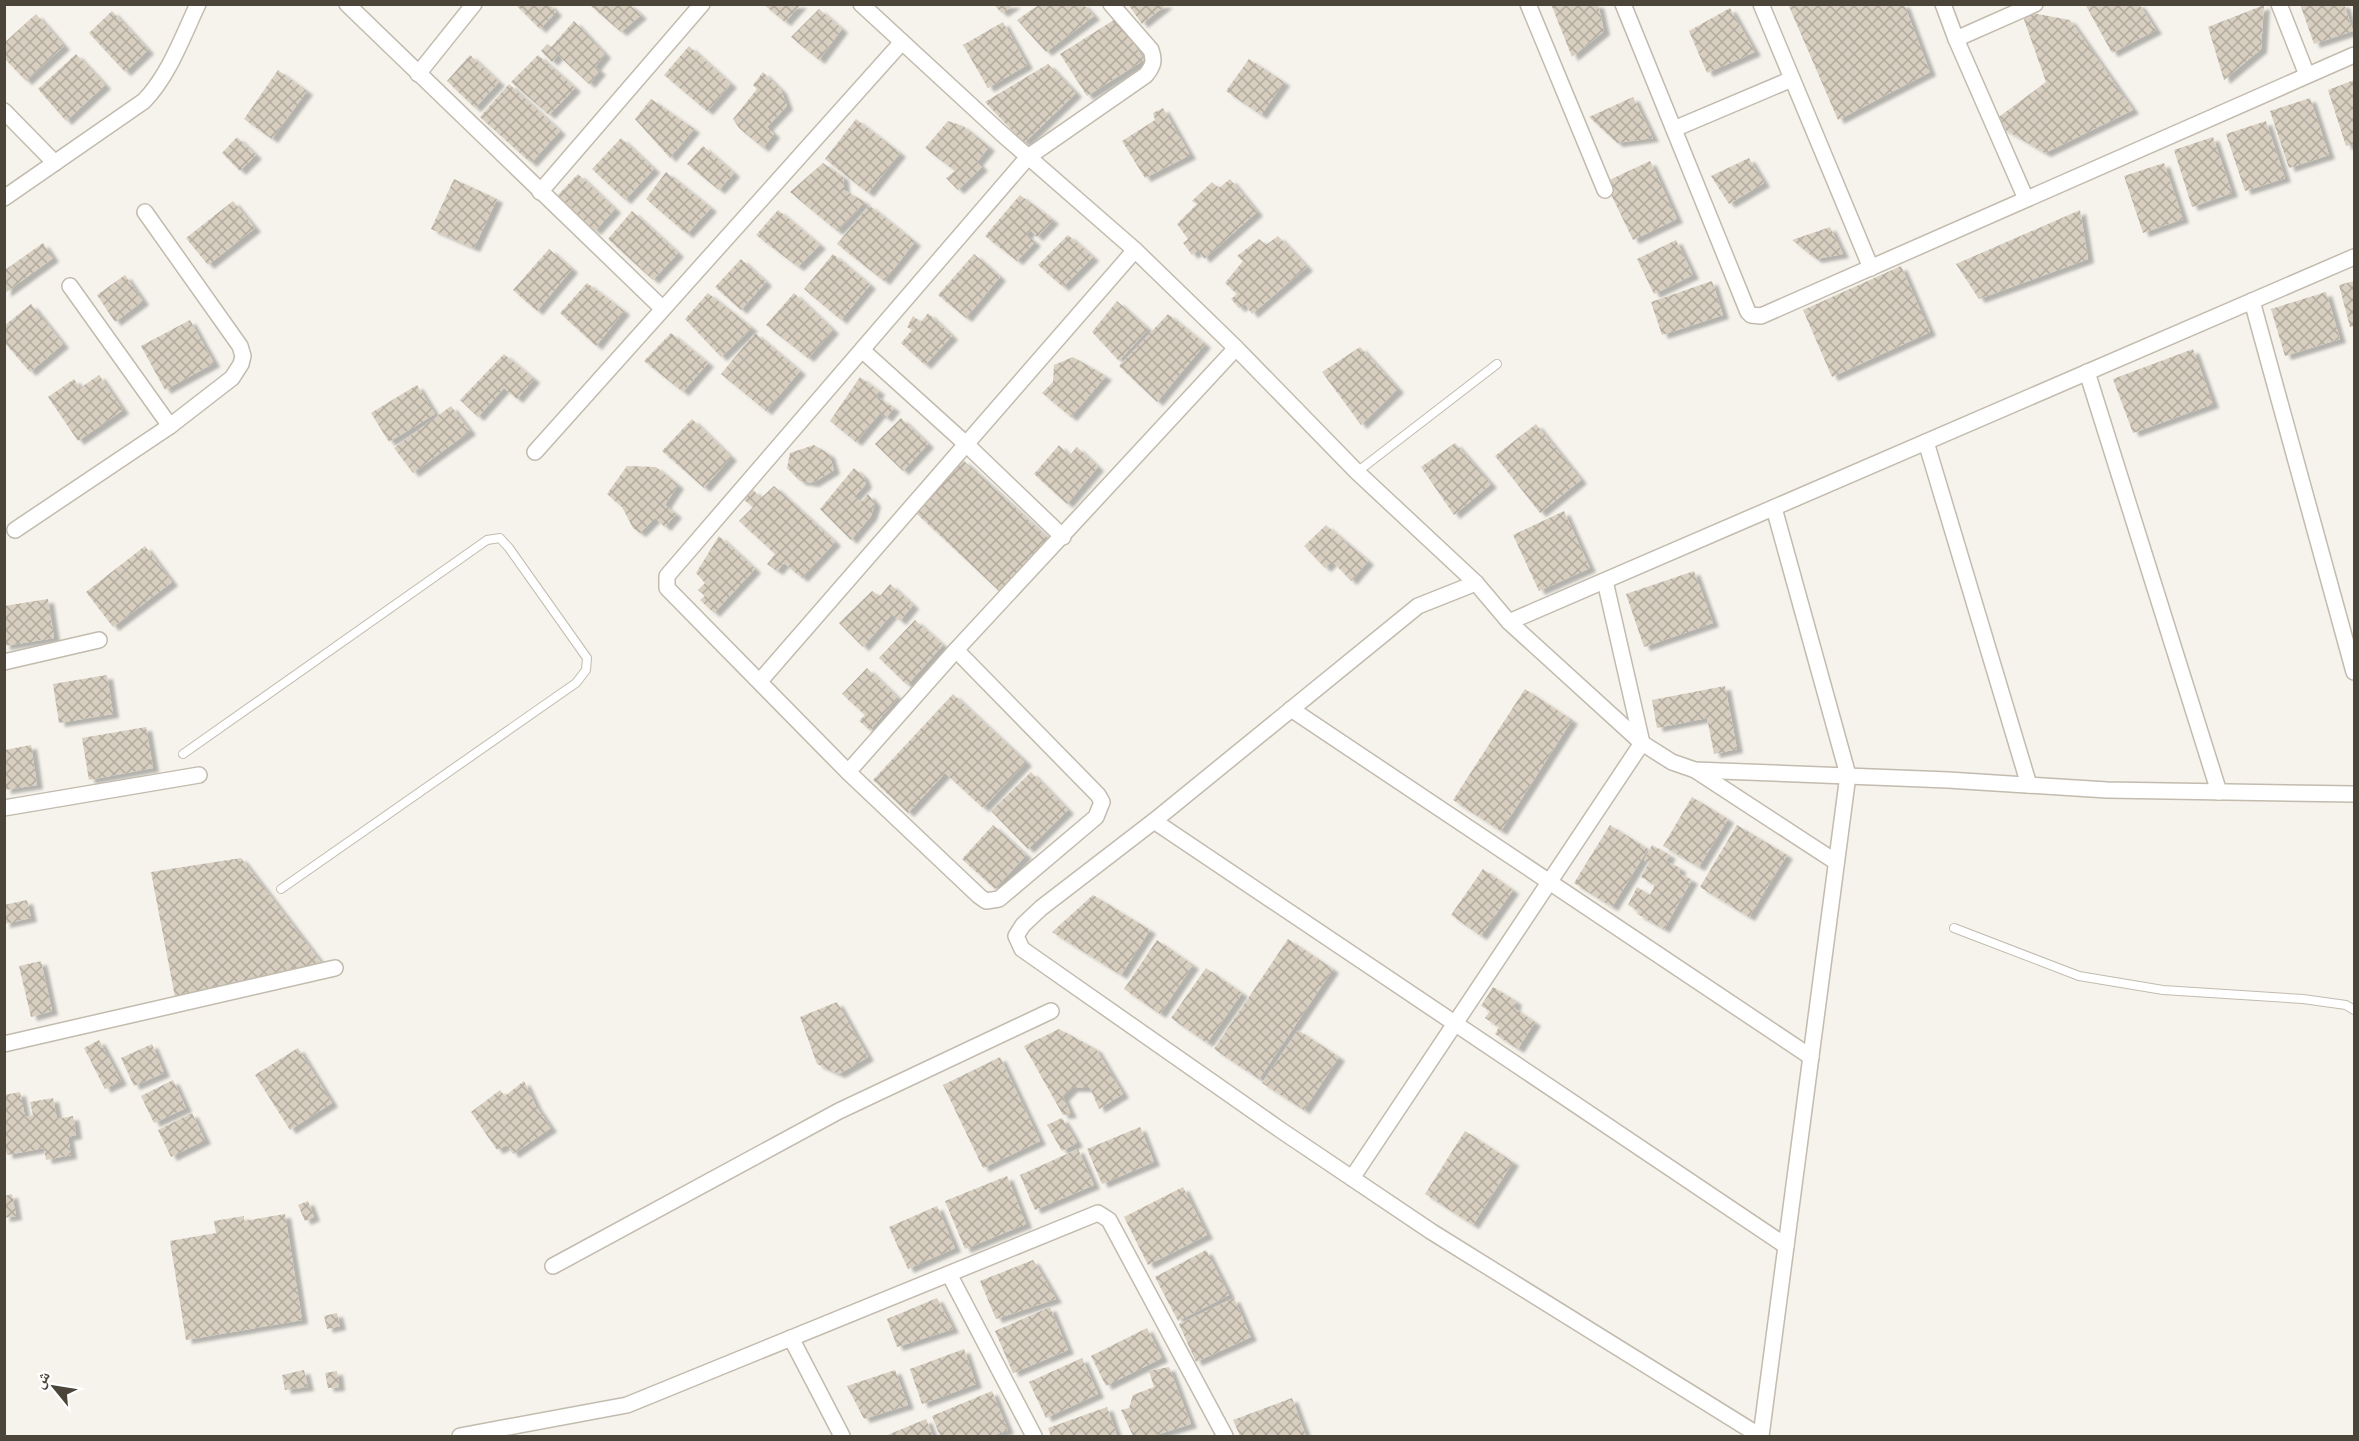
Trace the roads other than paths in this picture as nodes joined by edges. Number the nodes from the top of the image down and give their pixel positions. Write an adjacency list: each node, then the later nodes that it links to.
1 (198, 4): 22 (street)
2 (347, 4): 16 (street)
3 (474, 4): 16 (street)
4 (702, 4): 24 (street)
5 (861, 4): 14 (street)
6 (1111, 4): 21 (street)
7 (1528, 4): 23 (street)
8 (1623, 4): 20 (street)
9 (1761, 4): 18 (street)
10 (1943, 4): 13 (street)
11 (2035, 4): 13 (street)
12 (2279, 4): 17 (street)
13 (1956, 39): 26 (street)
14 (902, 42): 21 (street); 33 (street)
15 (2355, 55): 17 (street)
16 (418, 74): 24 (street)
17 (2307, 75): 26 (street)
18 (1792, 79): 20 (street); 30 (street)
19 (4, 111): 22 (street)
20 (1674, 129): 30 (street)
21 (1028, 157): 28 (street); 35 (street)
22 (55, 163): 25 (street)
23 (1605, 190)
24 (540, 192): 33 (street)
25 (4, 198)
26 (2026, 199): 30 (street)
27 (145, 212): 38 (street)
28 (1135, 250): 34 (street); 40 (street)
29 (2355, 257): 32 (street)
30 (1872, 268)
31 (70, 286): 38 (street)
32 (2252, 301): 37 (street); 52 (street)
33 (662, 308): 41 (street)
34 (1236, 348): 42 (street); 45 (street)
35 (861, 350): 40 (street); 53 (street)
36 (1497, 364): 42 (lane)
37 (2087, 372): 39 (street); 62 (street)
38 (170, 426): 44 (street)
39 (1926, 442): 43 (street); 61 (street)
40 (966, 444): 45 (street); 53 (street)
41 (535, 452)
42 (1357, 472): 47 (street)
43 (1774, 508): 46 (street); 60 (street)
44 (15, 530)
45 (1063, 537): 50 (street)
46 (1605, 581): 48 (street); 55 (street)
47 (1476, 583): 48 (street); 54 (street)
48 (1509, 622): 55 (street)
49 (99, 640): 51 (street)
50 (956, 650): 58 (street); 58 (street)
51 (4, 662)
52 (2355, 672)
53 (760, 681): 58 (street)
54 (1291, 709): 65 (street); 67 (street)
55 (1642, 742): 57 (street); 67 (street)
56 (183, 754): 68 (lane)
57 (1695, 770): 60 (street); 66 (street)
58 (848, 772)
59 (199, 775): 64 (street)
60 (1848, 775): 61 (street); 66 (street)
61 (2029, 785): 62 (street)
62 (2219, 792): 63 (street)
63 (2355, 794)
64 (4, 808)
65 (1154, 820): 73 (street); 76 (street)
66 (1836, 862): 75 (street)
67 (1549, 882): 73 (street); 75 (street)
68 (281, 889)
69 (1954, 928): 71 (lane)
70 (335, 968): 74 (street)
71 (2355, 1010)
72 (1051, 1011): 78 (street)
73 (1455, 1023): 76 (street); 77 (street)
74 (4, 1044)
75 (1811, 1057): 77 (street)
76 (1352, 1178): 85 (street)
77 (1786, 1246): 85 (street)
78 (553, 1266)
79 (949, 1274): 80 (street); 83 (street); 84 (street)
80 (791, 1338): 81 (street); 82 (street)
81 (460, 1437)
82 (842, 1437)
83 (1034, 1437)
84 (1225, 1437)
85 (1761, 1437)

